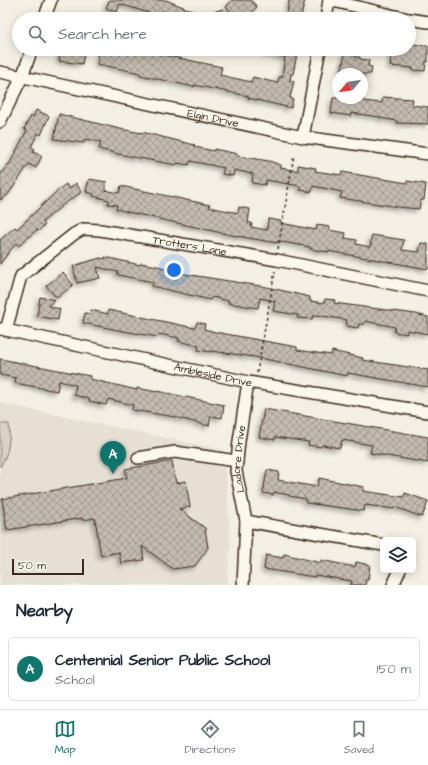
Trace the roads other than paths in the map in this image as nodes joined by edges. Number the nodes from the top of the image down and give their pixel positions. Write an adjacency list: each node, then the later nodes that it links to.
1 (51, 0): 3 (street)
2 (329, 0): 4 (street); 5 (street)
3 (47, 12)
4 (327, 12)
5 (379, 12)
6 (416, 20): 7 (street)
7 (428, 22)
8 (30, 56): 11 (street)
9 (319, 56): 13 (street)
10 (0, 72): 11 (street, Elgin Drive)
11 (22, 77): 12 (street); 13 (street, Elgin Drive)
12 (0, 122)
13 (303, 137): 14 (street, Elgin Drive)
14 (428, 154)
15 (428, 291): 16 (street, Trotters Lane)
16 (3, 329): 17 (street, Ambleside Drive)
17 (248, 382): 18 (street, Ambleside Drive); 20 (street, Ladore Drive)
18 (428, 412)
19 (138, 458): 20 (street)
20 (237, 461): 21 (street, Ladore Drive)
21 (246, 521): 22 (street); 24 (street, Ladore Drive)
22 (380, 544)
23 (399, 573): 25 (street)
24 (244, 585)
25 (393, 585)

